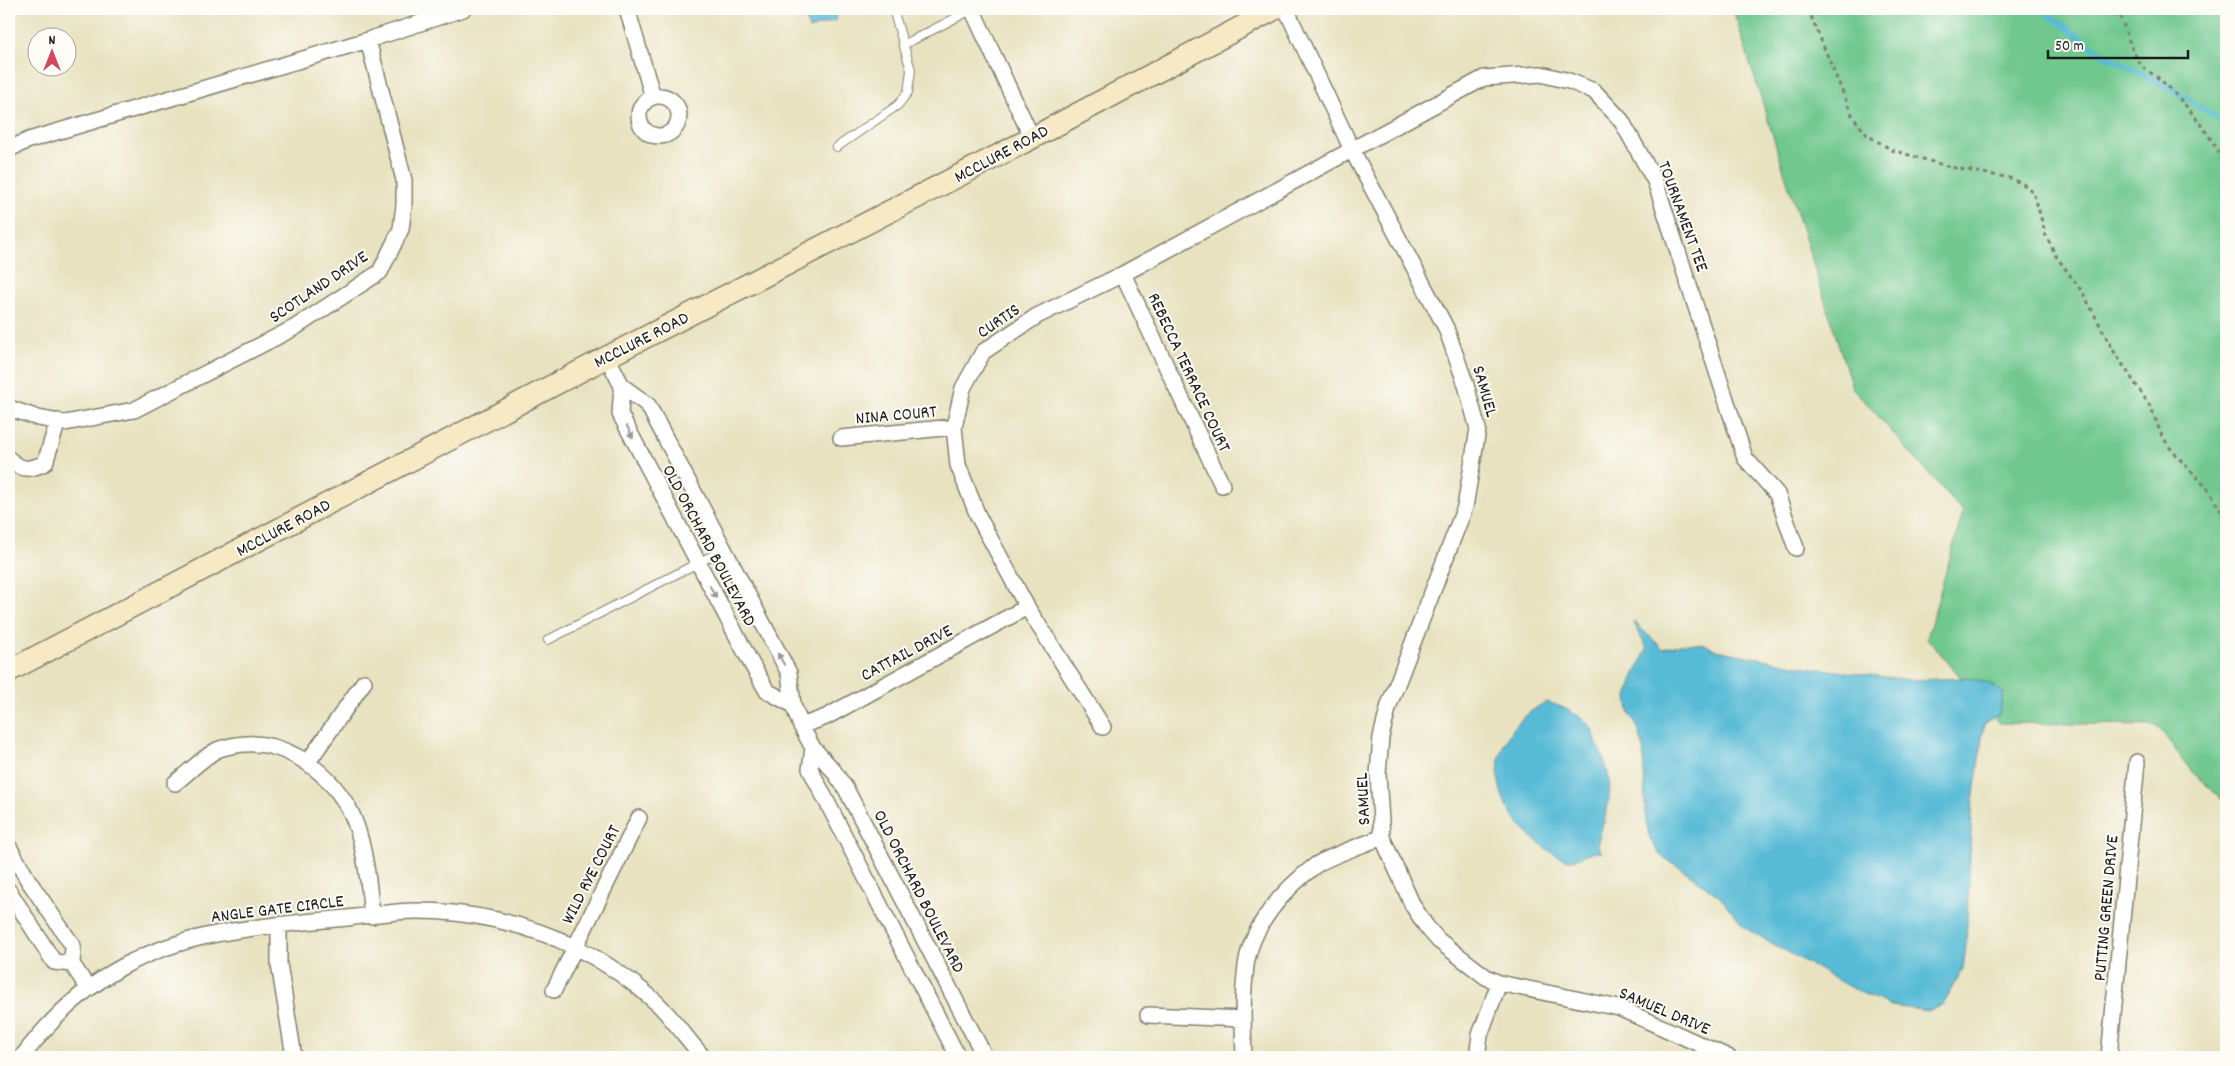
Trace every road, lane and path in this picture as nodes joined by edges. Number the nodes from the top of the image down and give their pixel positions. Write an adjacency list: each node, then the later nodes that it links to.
1 (464, 9): 9 (street)
2 (627, 9): 11 (street)
3 (894, 9): 10 (lane)
4 (972, 9): 10 (lane); 12 (street)
5 (1274, 9): 12 (street, MCCLURE ROAD)
6 (1286, 9): 15 (street, SAMUEL)
7 (1808, 9): 27 (path)
8 (2117, 9): 16 (path)
9 (368, 40): 14 (street); 22 (street, SCOTLAND DRIVE)
10 (904, 44): 13 (lane)
11 (653, 97)
12 (1032, 138): 19 (street, MCCLURE ROAD)
13 (838, 147)
14 (9, 149)
15 (1352, 150): 18 (street, CURTIS); 28 (street, TOURNAMENT TEE); 43 (street, SAMUEL)
16 (2226, 166): 17 (path)
17 (2226, 177)
18 (1123, 274): 23 (street, CURTIS); 26 (street, REBECCA TERRACE COURT)
19 (607, 357): 20 (street, OLD ORCHARD BOULEVARD); 33 (street, MCCLURE ROAD)
20 (622, 386): 29 (street, OLD ORCHARD BOULEVARD); 30 (street, OLD ORCHARD BOULEVARD, one-way to 30)
21 (9, 408): 22 (street, SCOTLAND DRIVE)
22 (58, 422): 25 (street)
23 (954, 427): 24 (street, NINA COURT); 31 (street, CURTIS)
24 (841, 438)
25 (9, 458)
26 (1222, 485)
27 (2226, 520)
28 (1796, 548)
29 (723, 550): 30 (lane); 35 (street, OLD ORCHARD BOULEVARD, one-way to 29)
30 (698, 562): 32 (lane); 35 (street, OLD ORCHARD BOULEVARD, one-way to 35)
31 (1027, 607): 36 (street, CATTAIL DRIVE); 37 (street, CURTIS)
32 (548, 640)
33 (9, 671)
34 (364, 682): 39 (street)
35 (793, 705): 36 (street, OLD ORCHARD BOULEVARD)
36 (801, 726): 38 (street, OLD ORCHARD BOULEVARD)
37 (1104, 727)
38 (813, 748): 58 (street); 59 (street, OLD ORCHARD BOULEVARD)
39 (308, 762): 41 (street); 46 (street)
40 (2137, 762): 63 (street, PUTTING GREEN DRIVE)
41 (174, 783)
42 (640, 818): 48 (street, WILD RYE COURT)
43 (1382, 837): 50 (street, SAMUEL DRIVE); 54 (street)
44 (9, 847): 49 (street)
45 (9, 891): 49 (street)
46 (372, 916): 47 (street, ANGLE GATE CIRCLE); 48 (street, ANGLE GATE CIRCLE)
47 (279, 925): 51 (street, ANGLE GATE CIRCLE); 56 (street)
48 (574, 947): 52 (street); 57 (street, ANGLE GATE CIRCLE)
49 (72, 964): 51 (street)
50 (1499, 983): 61 (street); 62 (street, SAMUEL DRIVE)
51 (88, 988): 55 (street, ANGLE GATE CIRCLE)
52 (554, 990)
53 (1148, 1015): 54 (street)
54 (1243, 1019): 60 (street)
55 (22, 1057)
56 (294, 1057)
57 (703, 1057)
58 (958, 1057)
59 (985, 1057)
60 (1244, 1057)
61 (1477, 1057)
62 (1728, 1057)
63 (2109, 1057)

